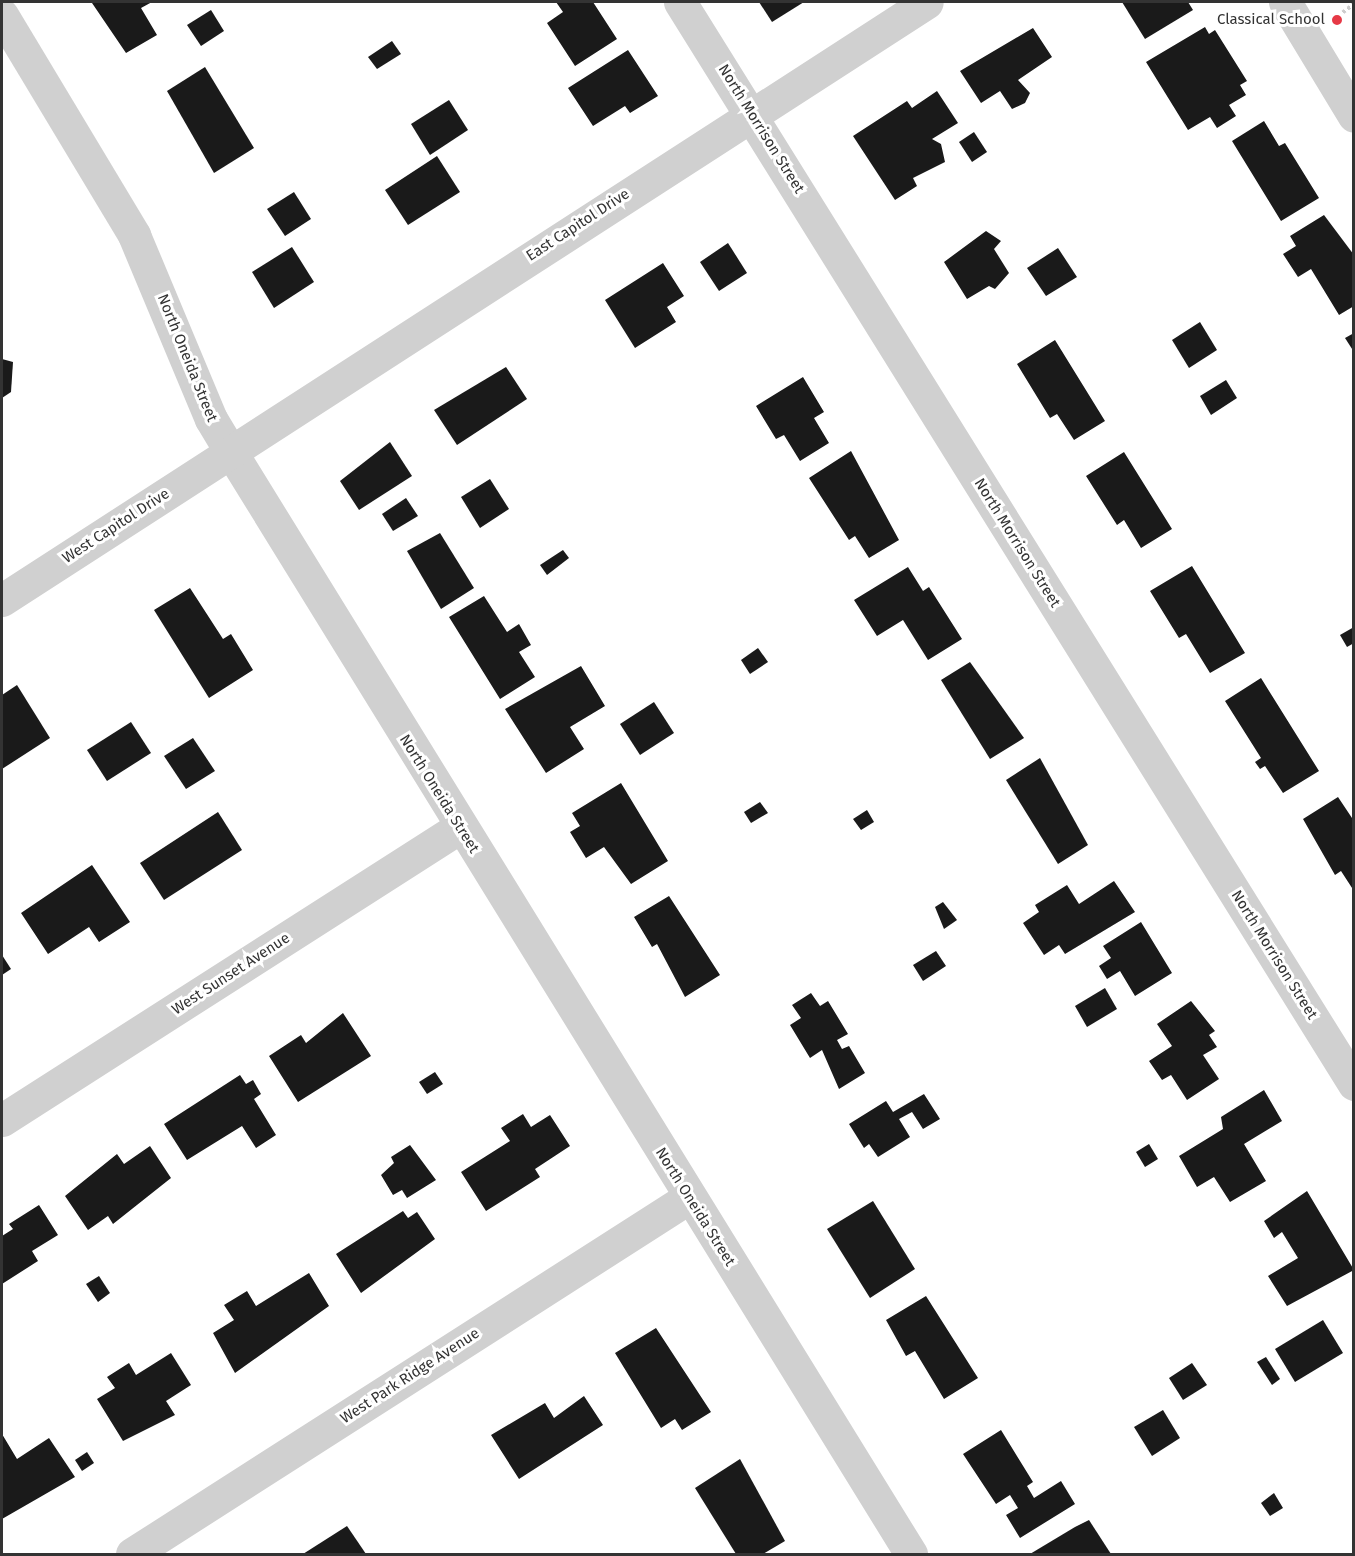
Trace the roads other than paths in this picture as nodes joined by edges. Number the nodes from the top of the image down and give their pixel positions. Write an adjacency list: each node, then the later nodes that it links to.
1 (680, 2): 5 (street, North Morrison Street)
2 (927, 2): 5 (street, East Capitol Drive)
3 (1285, 2): 6 (street)
4 (2, 15): 7 (street, North Oneida Street)
5 (753, 114): 7 (street, East Capitol Drive); 10 (street, North Morrison Street)
6 (1353, 116)
7 (231, 452): 8 (street, West Capitol Drive); 9 (street, North Oneida Street)
8 (2, 600)
9 (460, 827): 11 (street, West Sunset Avenue); 12 (street, North Oneida Street)
10 (1353, 1084)
11 (2, 1120)
12 (688, 1198): 13 (street, West Park Ridge Avenue); 14 (street, North Oneida Street)
13 (132, 1554)
14 (910, 1554)

